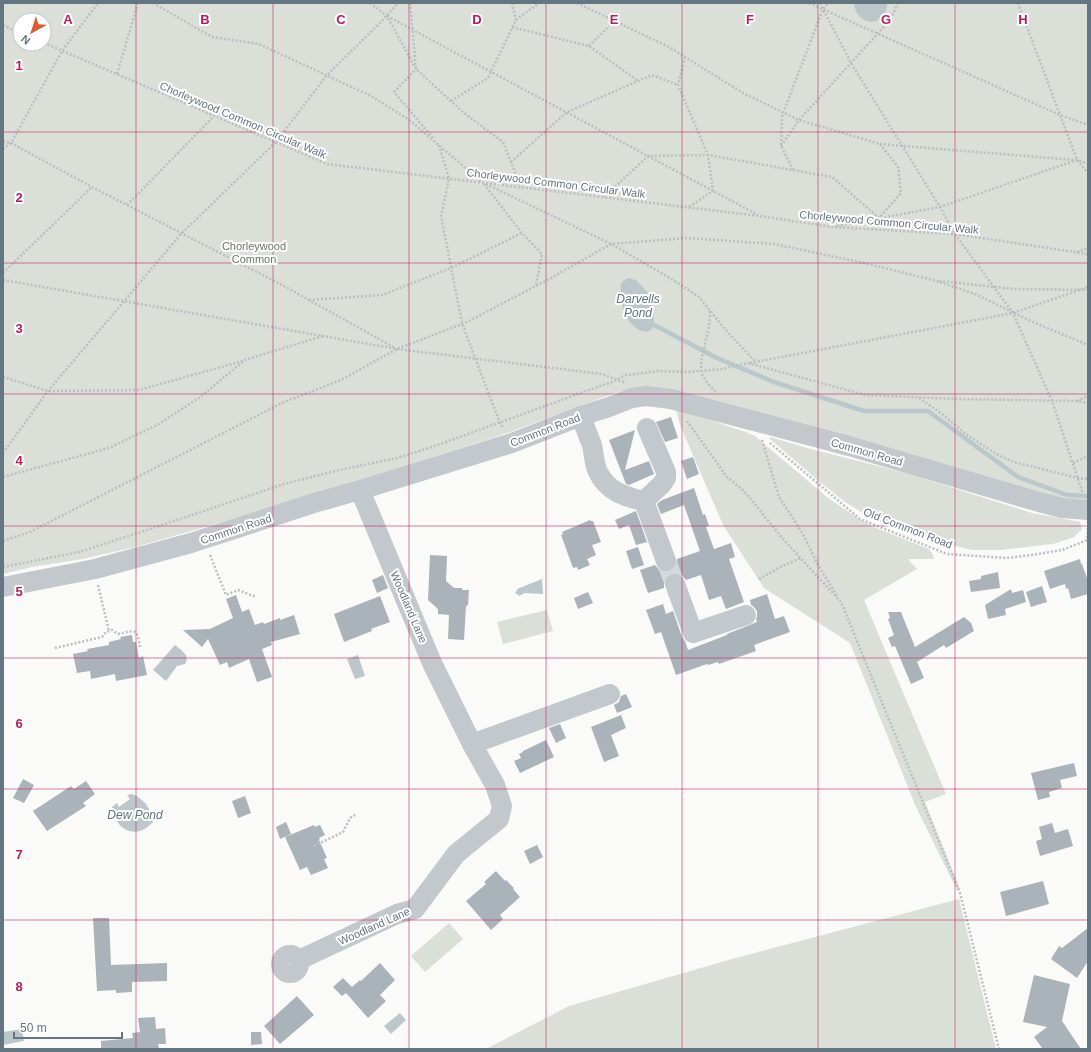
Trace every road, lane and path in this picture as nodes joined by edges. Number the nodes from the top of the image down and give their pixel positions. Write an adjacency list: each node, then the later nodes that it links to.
1 (98, 3): 24 (path)
2 (138, 3): 29 (path)
3 (154, 3): 30 (path)
4 (370, 3): 16 (path)
5 (398, 3): 16 (path)
6 (410, 3): 20 (path)
7 (512, 3): 17 (path)
8 (539, 3): 17 (path)
9 (577, 3): 18 (path)
10 (809, 3): 15 (path)
11 (820, 3): 15 (path)
12 (828, 3): 15 (path)
13 (898, 3): 21 (path)
14 (1018, 3): 37 (path)
15 (823, 9): 21 (path); 26 (path); 35 (path)
16 (387, 16): 20 (path); 27 (path); 30 (path)
17 (516, 20): 19 (path)
18 (614, 20): 22 (path); 25 (path)
19 (512, 28): 22 (path); 28 (path)
20 (412, 30): 27 (path); 28 (path)
21 (878, 34): 26 (path); 37 (path)
22 (589, 46): 31 (path)
23 (52, 47): 24 (path, Chorleywood Common Circular Walk)
24 (62, 51): 29 (path, Chorleywood Common Circular Walk); 42 (path)
25 (685, 57): 32 (path); 35 (path)
26 (851, 63): 38 (path); 46 (path)
27 (416, 69): 33 (path); 44 (path)
28 (491, 72): 33 (path); 34 (path)
29 (117, 74): 36 (path, Chorleywood Common Circular Walk)
30 (326, 75): 41 (path); 44 (path)
31 (639, 81): 32 (path); 34 (path)
32 (678, 85): 48 (path)
33 (450, 101): 51 (path)
34 (567, 112): 49 (path); 51 (path)
35 (783, 112): 38 (path); 45 (path)
36 (214, 116): 41 (path, Chorleywood Common Circular Walk); 61 (path)
37 (1060, 116): 39 (path); 50 (path)
38 (799, 120): 43 (path); 45 (path)
39 (1088, 125)
40 (3, 141): 42 (path)
41 (276, 142): 55 (path, Chorleywood Common Circular Walk); 68 (path)
42 (11, 143): 47 (path); 57 (path)
43 (880, 144): 46 (path); 65 (path)
44 (439, 145): 55 (path); 56 (path)
45 (781, 146): 53 (path)
46 (903, 147): 50 (path); 63 (path)
47 (3, 149)
48 (708, 155): 49 (path); 53 (path); 59 (path)
49 (648, 156): 59 (path); 60 (path)
50 (1077, 160): 52 (path); 54 (path); 63 (path)
51 (511, 162): 58 (path)
52 (1088, 164)
53 (793, 170): 65 (path)
54 (1088, 173)
55 (449, 178): 56 (path, Chorleywood Common Circular Walk); 74 (path)
56 (483, 183): 58 (path, Chorleywood Common Circular Walk); 67 (path); 70 (path)
57 (92, 187): 61 (path); 75 (path)
58 (521, 187): 60 (path, Chorleywood Common Circular Walk)
59 (713, 191): 62 (path); 64 (path)
60 (604, 197): 62 (path, Chorleywood Common Circular Walk)
61 (127, 205): 68 (path)
62 (688, 207): 64 (path, Chorleywood Common Circular Walk)
63 (940, 207): 65 (path); 69 (path)
64 (760, 216): 66 (path, Chorleywood Common Circular Walk)
65 (879, 218): 66 (path)
66 (832, 227): 69 (path, Chorleywood Common Circular Walk)
67 (522, 233): 74 (path); 78 (path)
68 (181, 234): 82 (path); 83 (path)
69 (955, 234): 72 (path, Chorleywood Common Circular Walk); 79 (path)
70 (612, 244): 77 (path); 78 (path); 84 (path)
71 (1088, 248): 72 (path)
72 (1077, 252): 73 (path, Chorleywood Common Circular Walk)
73 (1088, 254)
74 (451, 268): 82 (path); 86 (path)
75 (3, 272)
76 (3, 280): 83 (path)
77 (933, 280): 79 (path); 85 (path)
78 (536, 286): 86 (path)
79 (994, 287): 81 (path); 85 (path)
80 (1088, 288): 81 (path)
81 (1084, 289): 85 (path)
82 (309, 300): 89 (path)
83 (124, 301): 87 (path); 95 (path)
84 (710, 311): 92 (path); 96 (path)
85 (1013, 313): 88 (path); 92 (path); 107 (path)
86 (462, 324): 89 (path); 90 (path)
87 (323, 336): 89 (path); 91 (path)
88 (1088, 345)
89 (397, 349): 90 (path); 116 (path)
90 (475, 358): 97 (path); 104 (path)
91 (245, 360): 95 (path); 108 (path)
92 (756, 362): 93 (path)
93 (748, 363)
94 (3, 377): 95 (path)
95 (48, 391): 105 (path)
96 (718, 393)
97 (646, 396): 100 (street, Common Road); 102 (street, Common Road)
98 (1088, 396): 101 (path)
99 (919, 398): 109 (path)
100 (671, 399): 113 (street, Common Road); 117 (path)
101 (1076, 401)
102 (581, 416): 104 (street, Common Road); 112 (street)
103 (647, 428): 112 (street)
104 (512, 443): 111 (street, Common Road)
105 (3, 453)
106 (1088, 456): 107 (path)
107 (1073, 463): 109 (path)
108 (3, 477)
109 (1078, 478): 110 (path); 113 (path)
110 (1088, 479)
111 (360, 490): 115 (street, Common Road); 130 (street, Woodland Lane)
112 (644, 501): 118 (street)
113 (1086, 503)
114 (1088, 526): 124 (path, Old Common Road)
115 (204, 539): 119 (street, Common Road); 123 (path)
116 (3, 541)
117 (801, 558): 120 (path); 124 (path)
118 (666, 561)
119 (95, 568): 122 (street, Common Road); 126 (path)
120 (759, 579)
121 (675, 584): 125 (street)
122 (3, 587)
123 (256, 598)
124 (841, 602): 134 (path)
125 (746, 615)
126 (109, 631): 127 (path); 128 (path)
127 (140, 647)
128 (54, 648)
129 (610, 694): 130 (street)
130 (472, 744): 133 (street, Woodland Lane)
131 (357, 814): 132 (path)
132 (314, 846)
133 (299, 960)
134 (999, 1049)

